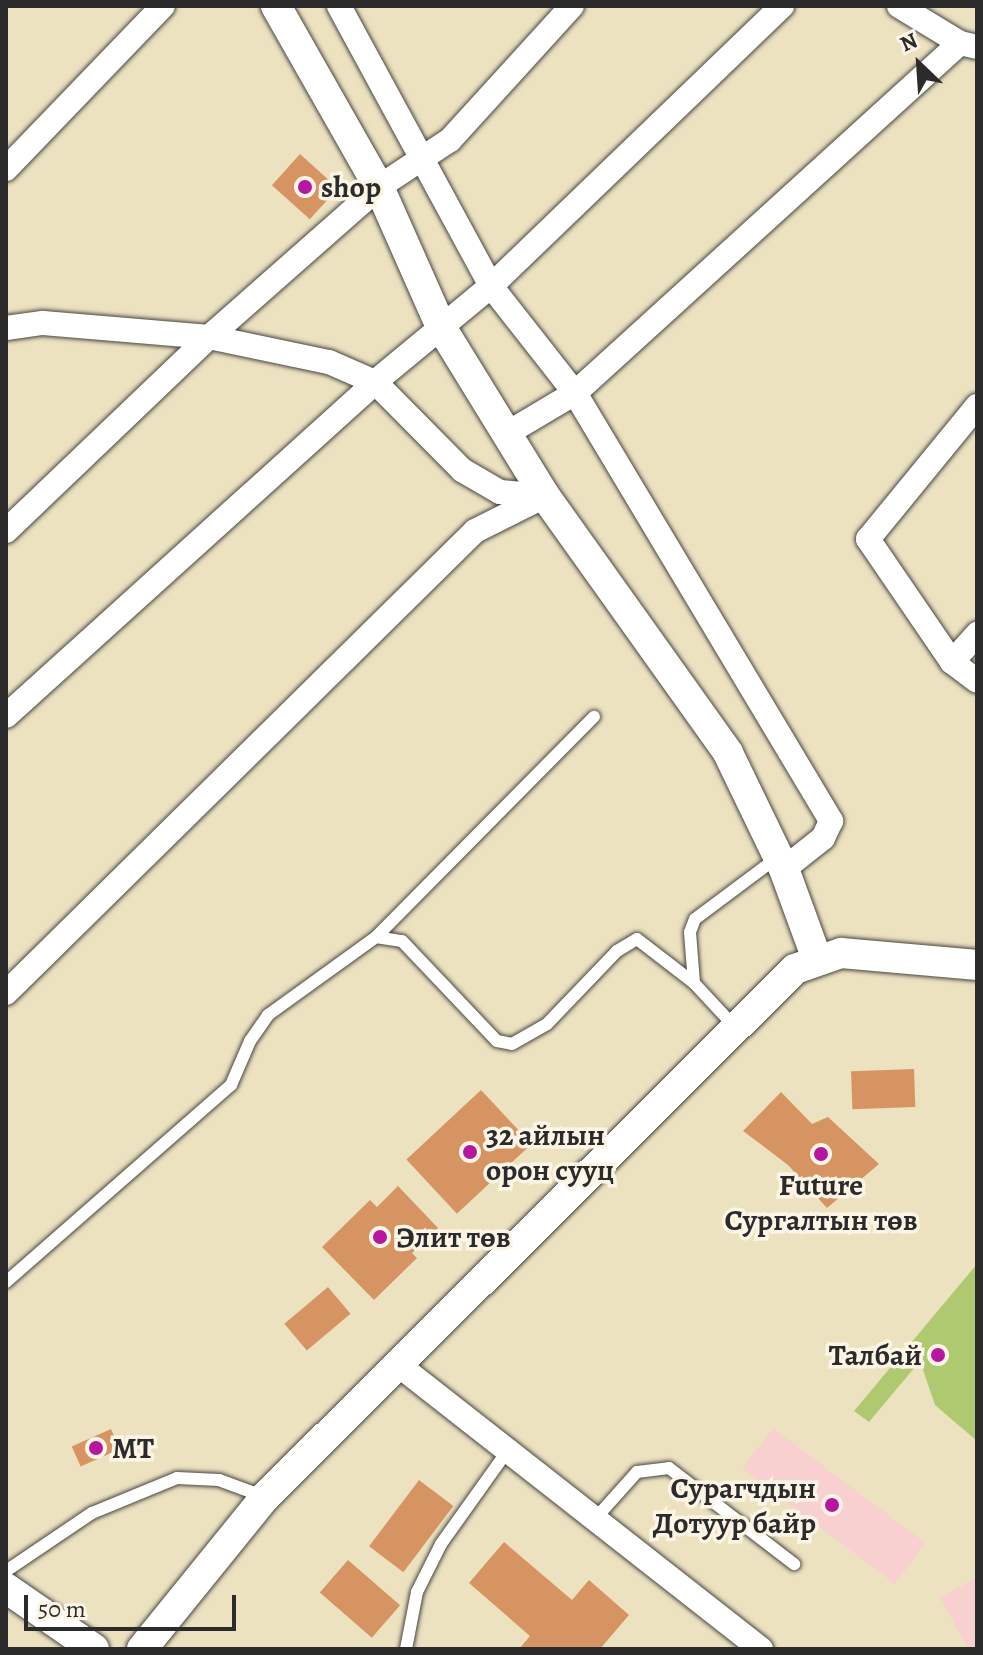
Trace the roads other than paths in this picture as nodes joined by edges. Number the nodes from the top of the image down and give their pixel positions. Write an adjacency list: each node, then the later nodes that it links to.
1 (163, 6): 9 (street)
2 (276, 6): 10 (street)
3 (339, 6): 8 (street)
4 (572, 6): 8 (street)
5 (782, 6): 11 (street)
6 (899, 6): 7 (street)
7 (968, 45): 16 (street)
8 (419, 161): 10 (street); 11 (street)
9 (6, 169)
10 (379, 187): 12 (street); 14 (street)
11 (491, 286): 12 (street); 16 (street)
12 (441, 327): 15 (street); 18 (street)
13 (6, 328): 14 (street)
14 (209, 337): 15 (street); 20 (street)
15 (375, 382): 19 (street); 24 (street)
16 (575, 393): 18 (street); 26 (street)
17 (977, 406): 22 (street)
18 (506, 434): 19 (street)
19 (545, 496): 26 (street); 31 (street)
20 (6, 531)
21 (977, 634): 22 (street)
22 (952, 662): 23 (street)
23 (977, 681)
24 (6, 716)
25 (594, 717): 27 (lane)
26 (781, 863): 28 (street); 30 (lane)
27 (376, 937): 30 (lane); 33 (lane)
28 (817, 959): 29 (street); 32 (street)
29 (977, 965)
30 (694, 983): 32 (lane)
31 (6, 993)
32 (735, 1027): 34 (street)
33 (6, 1282)
34 (396, 1363): 35 (street); 36 (street)
35 (508, 1450): 37 (street); 43 (lane)
36 (265, 1497): 39 (lane); 42 (street)
37 (595, 1519): 38 (lane); 44 (street)
38 (794, 1564)
39 (6, 1571)
40 (6, 1588): 41 (street)
41 (94, 1649)
42 (142, 1649)
43 (406, 1649)
44 (761, 1649)

